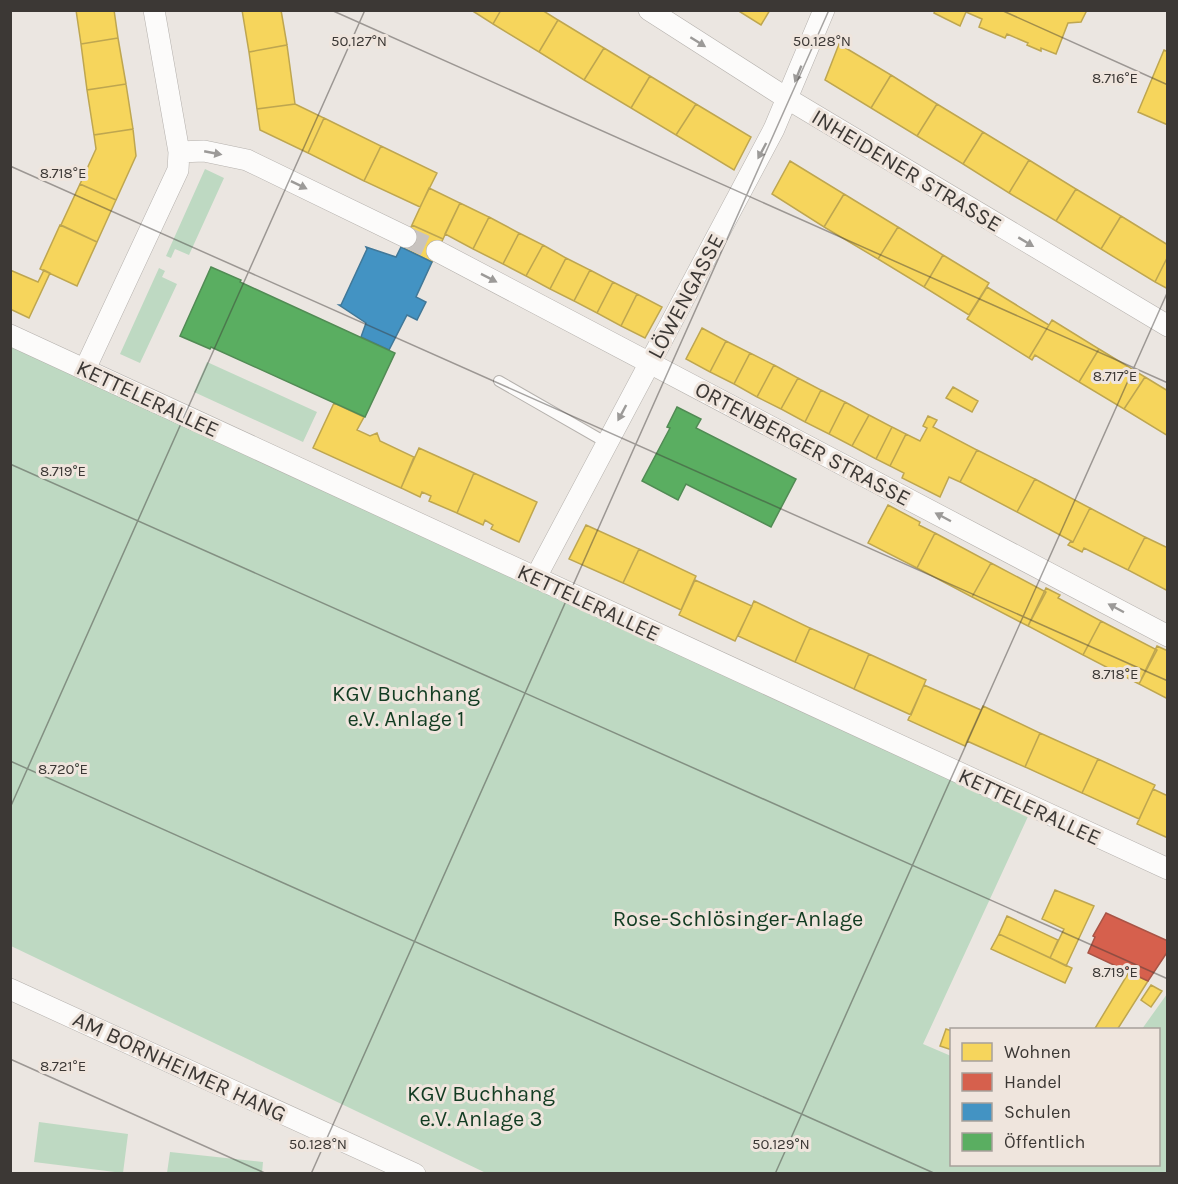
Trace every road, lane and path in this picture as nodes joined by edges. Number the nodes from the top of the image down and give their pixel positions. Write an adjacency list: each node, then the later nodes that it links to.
1 (154, 10): 5 (street)
2 (649, 10): 4 (street, INHEIDENER STRASSE, one-way to 4)
3 (824, 10): 4 (street, LÖWENGASSE, one-way to 4)
4 (788, 99): 8 (street, INHEIDENER STRASSE, one-way to 8); 10 (street, LÖWENGASSE, one-way to 10)
5 (179, 152): 6 (street, one-way to 6); 11 (street)
6 (406, 237)
7 (437, 252): 10 (street, ORTENBERGER STRASSE, one-way to 10)
8 (1167, 326)
9 (10, 334): 11 (street, KETTELERALLEE)
10 (650, 362): 13 (street, LÖWENGASSE, one-way to 13); 15 (street, ORTENBERGER STRASSE, one-way to 10)
11 (85, 369): 14 (street, KETTELERALLEE)
12 (499, 381): 13 (lane)
13 (607, 443): 14 (street, LÖWENGASSE)
14 (536, 578): 16 (street, KETTELERALLEE)
15 (1167, 636)
16 (1167, 869)
17 (10, 989): 18 (street, AM BORNHEIMER HANG)
18 (414, 1173)

